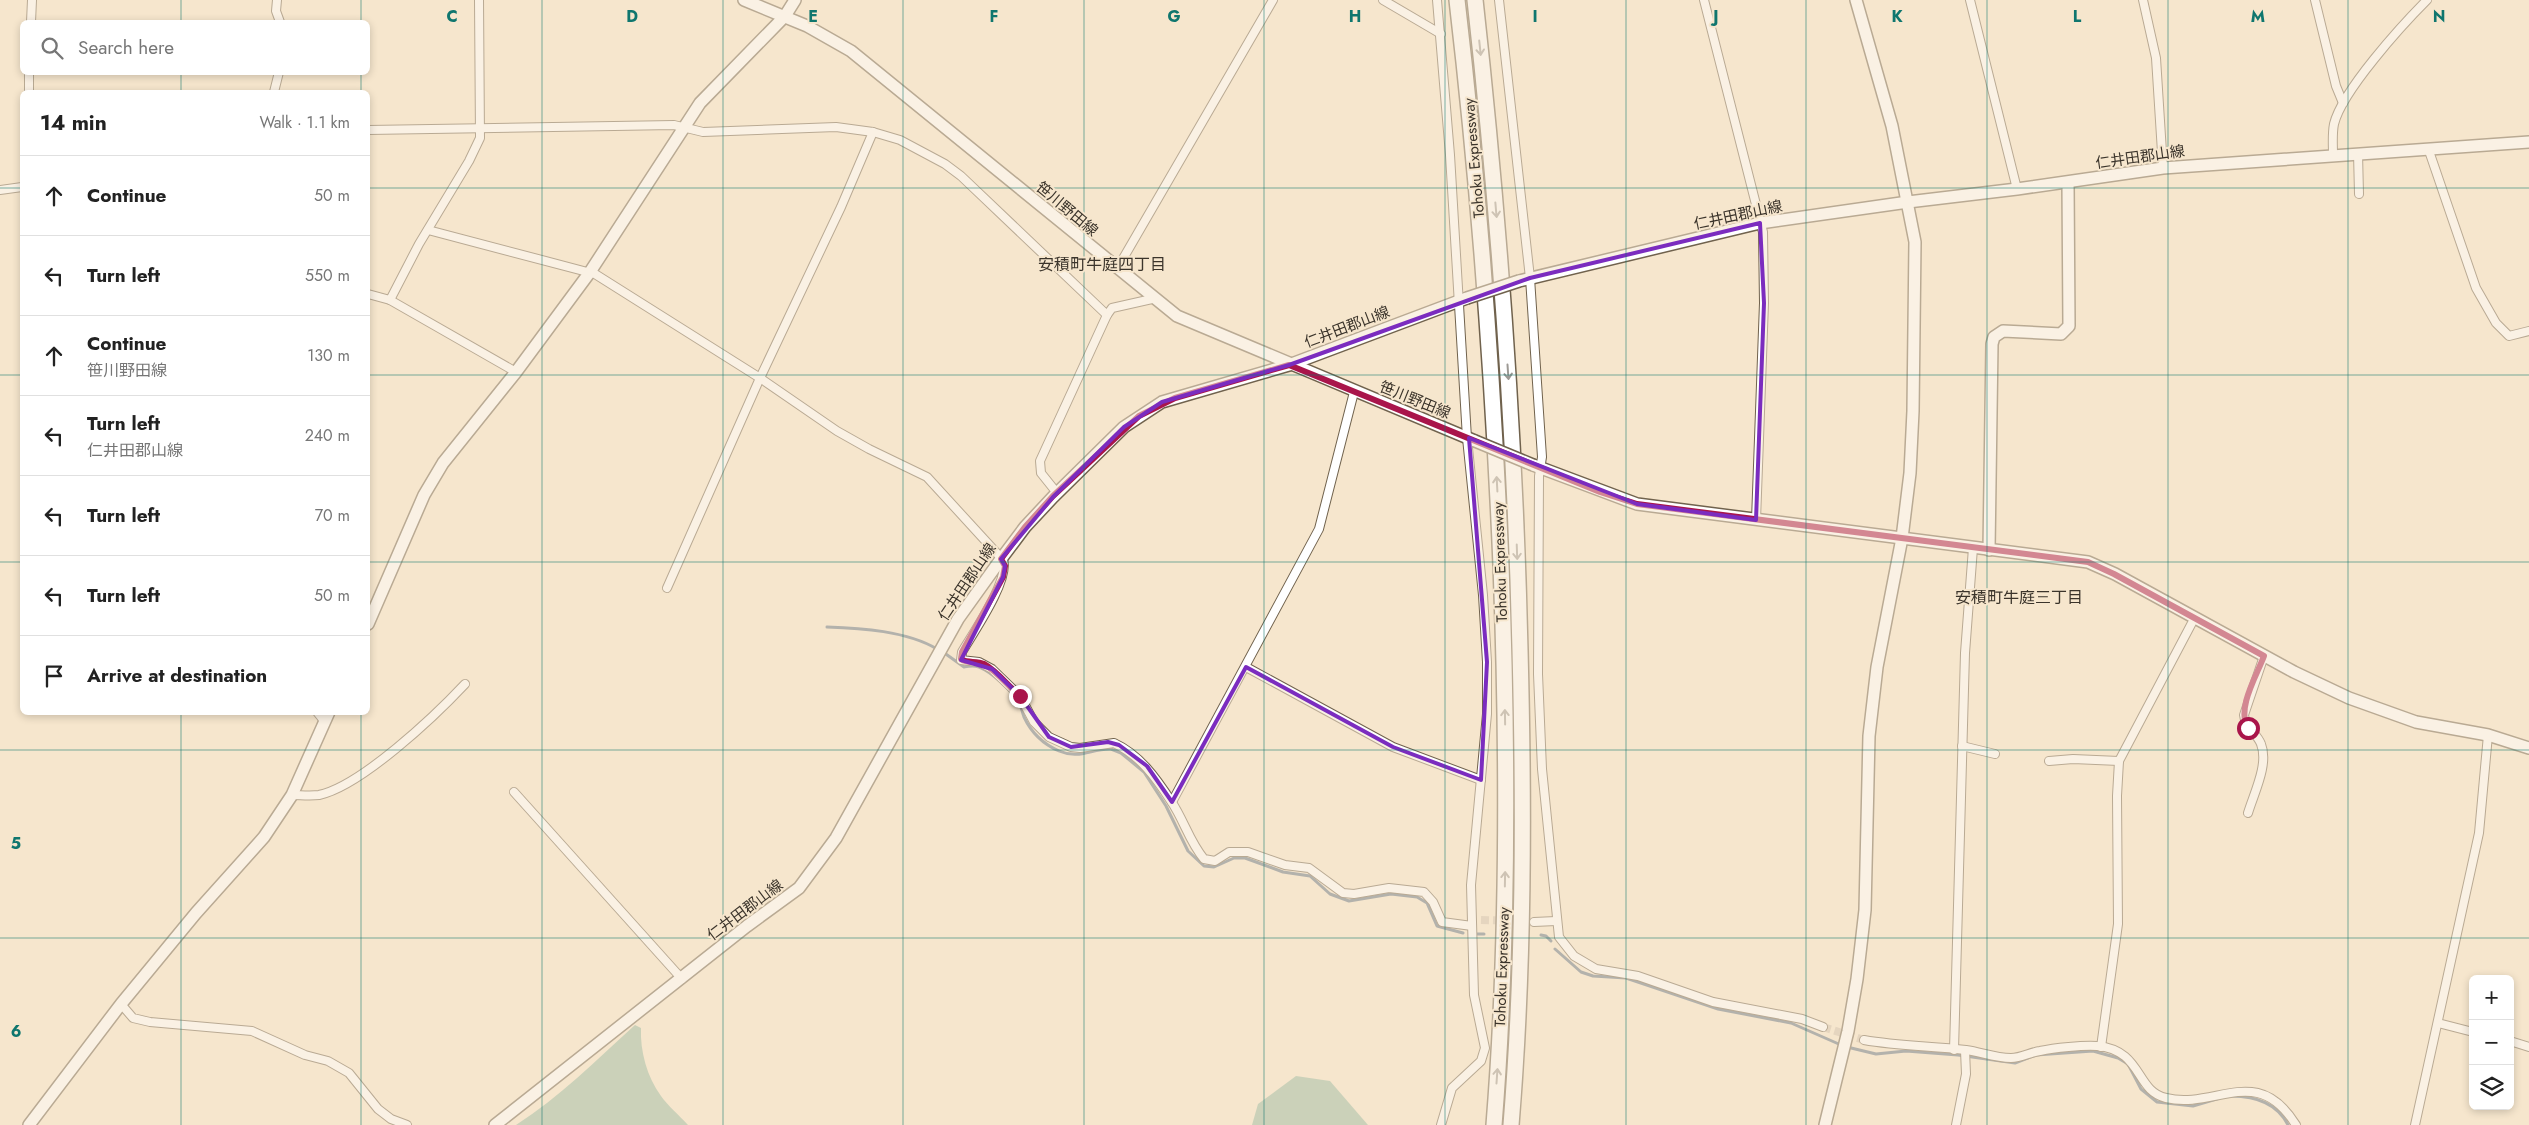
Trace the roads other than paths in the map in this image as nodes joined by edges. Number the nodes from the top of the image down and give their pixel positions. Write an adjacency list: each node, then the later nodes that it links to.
1 (32, 0): 19 (street)
2 (277, 0): 20 (street)
3 (479, 0): 29 (street)
4 (744, 0): 18 (street, 笹川野田線)
5 (795, 0): 18 (street)
6 (1273, 0): 44 (street)
7 (1383, 0): 21 (street)
8 (1437, 0): 21 (street)
9 (1457, 0): 102 (highway, Tohoku Expressway, one-way to 9)
10 (1475, 0): 103 (highway, Tohoku Expressway, one-way to 103)
11 (1499, 0): 46 (street)
12 (1704, 0): 42 (street)
13 (1856, 0): 41 (street)
14 (1970, 0): 38 (street)
15 (2143, 0): 35 (street)
16 (2315, 0): 26 (street)
17 (2427, 0): 26 (street)
18 (785, 16): 27 (street); 44 (street, 笹川野田線)
19 (31, 20)
20 (279, 20)
21 (1441, 34): 49 (street)
22 (29, 75): 24 (street)
23 (278, 75): 25 (street)
24 (28, 90)
25 (274, 90)
26 (2343, 102): 34 (street)
27 (684, 128): 29 (street); 30 (street); 45 (street)
28 (370, 130): 29 (street)
29 (481, 130): 43 (street)
30 (872, 132): 51 (street); 55 (street)
31 (2529, 142): 32 (street, 仁井田郡山線)
32 (2428, 148): 33 (street, 仁井田郡山線); 52 (street)
33 (2358, 153): 34 (street, 仁井田郡山線); 40 (street)
34 (2333, 155): 35 (street, 仁井田郡山線)
35 (2163, 168): 36 (street, 仁井田郡山線)
36 (2068, 182): 38 (street, 仁井田郡山線); 63 (street)
37 (20, 188): 39 (street)
38 (2017, 189): 41 (street, 仁井田郡山線)
39 (0, 190)
40 (2359, 194)
41 (1908, 202): 42 (street, 仁井田郡山線); 61 (street)
42 (1760, 223): 46 (street, 仁井田郡山線); 60 (street)
43 (428, 230): 45 (street); 50 (street)
44 (1116, 269): 48 (street, 笹川野田線)
45 (590, 272): 54 (street); 55 (street)
46 (1525, 279): 49 (street, 仁井田郡山線, bridge); 58 (street)
47 (370, 295): 50 (street)
48 (1152, 299): 51 (street); 53 (street, 笹川野田線)
49 (1463, 299): 53 (street, 仁井田郡山線); 57 (street)
50 (390, 300): 54 (street)
51 (1107, 315): 59 (street)
52 (2529, 331)
53 (1289, 365): 56 (street, 笹川野田線); 59 (street, 仁井田郡山線)
54 (516, 372): 66 (street)
55 (760, 378): 64 (street); 65 (street)
56 (1354, 392): 57 (street, 笹川野田線); 69 (street)
57 (1471, 439): 58 (street, 笹川野田線, bridge); 78 (street)
58 (1537, 466): 60 (street, 笹川野田線); 84 (street)
59 (1057, 493): 64 (street, 仁井田郡山線)
60 (1756, 520): 61 (street, 笹川野田線)
61 (1902, 538): 62 (street, 笹川野田線); 104 (street)
62 (1973, 548): 63 (street, 笹川野田線); 73 (street)
63 (1989, 550): 67 (street, 笹川野田線)
64 (1001, 559): 81 (street); 87 (street, 仁井田郡山線)
65 (667, 588)
66 (370, 619)
67 (2194, 619): 68 (street, 笹川野田線); 77 (street)
68 (2264, 656): 72 (street, 笹川野田線); 82 (street)
69 (1246, 667): 78 (street); 81 (street)
70 (465, 684): 80 (street)
71 (323, 716): 80 (street)
72 (2488, 735): 74 (street, 笹川野田線); 89 (street)
73 (1962, 746): 75 (street); 96 (street)
74 (2529, 748)
75 (1995, 754)
76 (2049, 761): 77 (street)
77 (2119, 761): 94 (street)
78 (1481, 780): 85 (street)
79 (514, 792): 87 (street)
80 (292, 795): 88 (street)
81 (1172, 802): 85 (street)
82 (2248, 813)
83 (1481, 920): 85 (street)
84 (1556, 921): 86 (street); 90 (street)
85 (1472, 922): 101 (street)
86 (1534, 922)
87 (682, 979): 100 (street, 仁井田郡山線)
88 (121, 1004): 98 (street); 99 (street)
89 (2438, 1023): 91 (street); 107 (street)
90 (1823, 1027)
91 (2469, 1031)
92 (1864, 1040): 96 (street)
93 (2514, 1042): 95 (street)
94 (2101, 1047): 97 (street); 106 (street)
95 (2529, 1047)
96 (1954, 1050): 97 (street)
97 (1965, 1050): 105 (street)
98 (29, 1125)
99 (407, 1125)
100 (495, 1125)
101 (1442, 1125)
102 (1494, 1125)
103 (1511, 1125)
104 (1825, 1125)
105 (1956, 1125)
106 (2296, 1125)
107 (2415, 1125)

